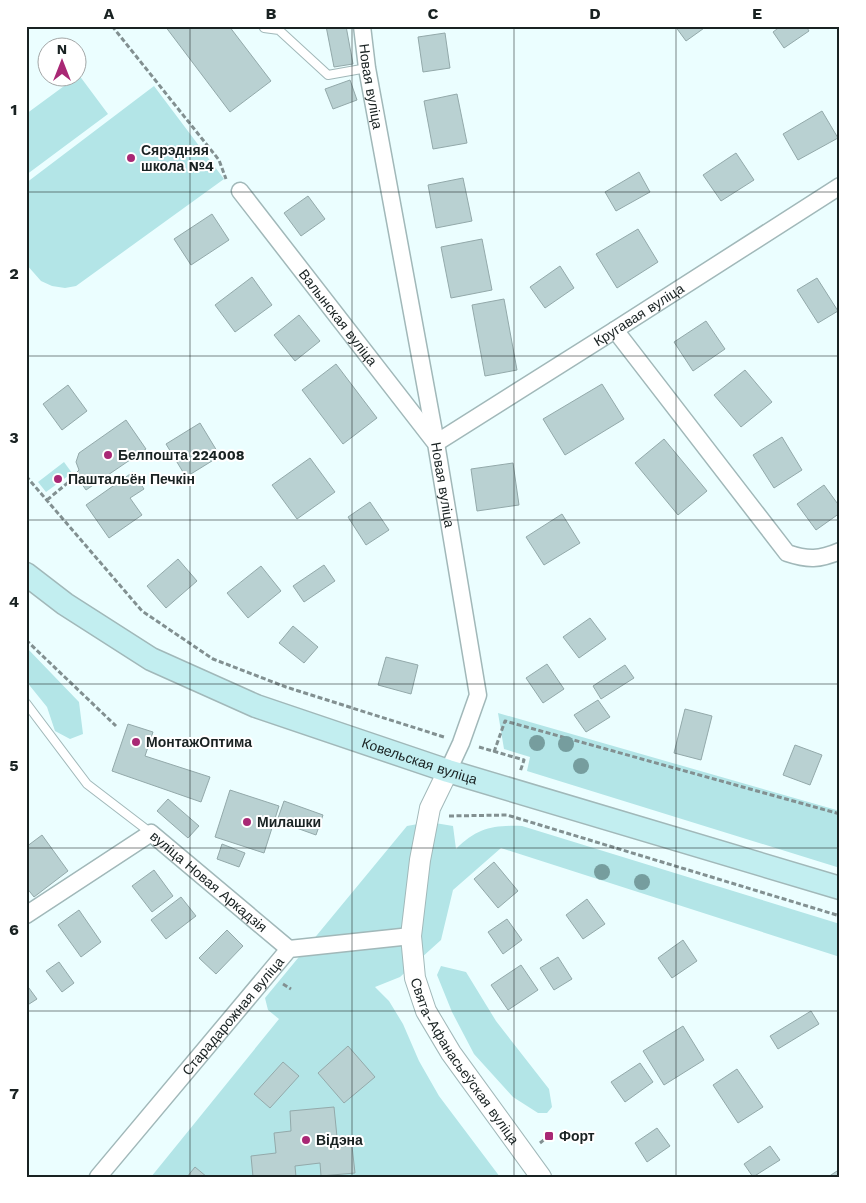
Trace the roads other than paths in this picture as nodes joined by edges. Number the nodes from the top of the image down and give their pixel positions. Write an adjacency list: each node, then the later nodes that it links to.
1 (263, 26): 3 (lane)
2 (362, 26): 4 (street, Новая вуліца)
3 (281, 28): 4 (lane)
4 (367, 68): 8 (street, Новая вуліца)
5 (840, 186): 7 (street, Кругавая вуліца)
6 (240, 191): 8 (street, Валынская вуліца)
7 (615, 330): 8 (street, Кругавая вуліца); 9 (street)
8 (436, 443): 12 (street, Новая вуліца)
9 (840, 551)
10 (26, 574): 12 (main road, Ковельская вуліца)
11 (26, 703): 13 (lane)
12 (448, 772): 14 (main road, Ковельская вуліца); 16 (street, Новая вуліца)
13 (151, 833): 15 (street, вуліца Новая Аркадзія); 17 (street, вуліца Новая Аркадзія)
14 (840, 888)
15 (26, 915)
16 (411, 936): 17 (street, Старадарожная вуліца); 19 (street, Свята-Афанасьеўская вуліца)
17 (289, 949): 18 (street, Старадарожная вуліца)
18 (98, 1177)
19 (541, 1177)

